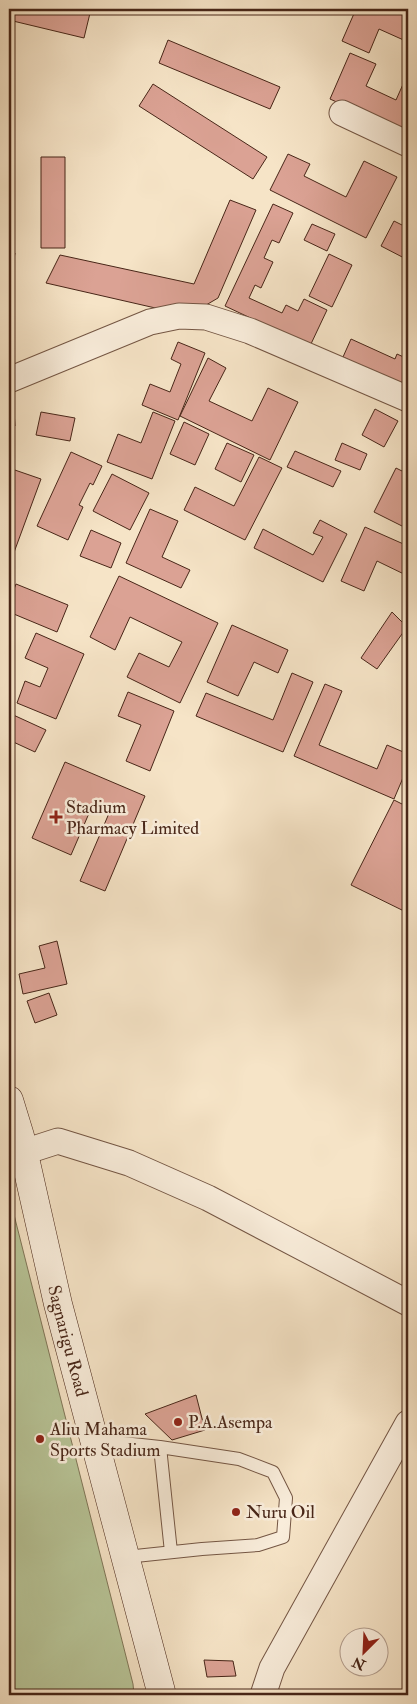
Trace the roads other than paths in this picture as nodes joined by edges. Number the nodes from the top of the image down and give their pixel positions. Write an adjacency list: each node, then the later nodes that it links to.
1 (342, 113): 2 (street)
2 (408, 144)
3 (9, 380): 4 (street)
4 (408, 399)
5 (9, 1100): 6 (main road, Sagnarigu Road)
6 (16, 1153): 7 (street); 9 (main road, Sagnarigu Road)
7 (408, 1303)
8 (408, 1423): 14 (street)
9 (95, 1440): 10 (lane); 12 (main road, Sagnarigu Road)
10 (160, 1447): 11 (lane); 11 (lane)
11 (171, 1552): 12 (lane)
12 (126, 1557): 13 (main road, Sagnarigu Road)
13 (162, 1695)
14 (263, 1695)

